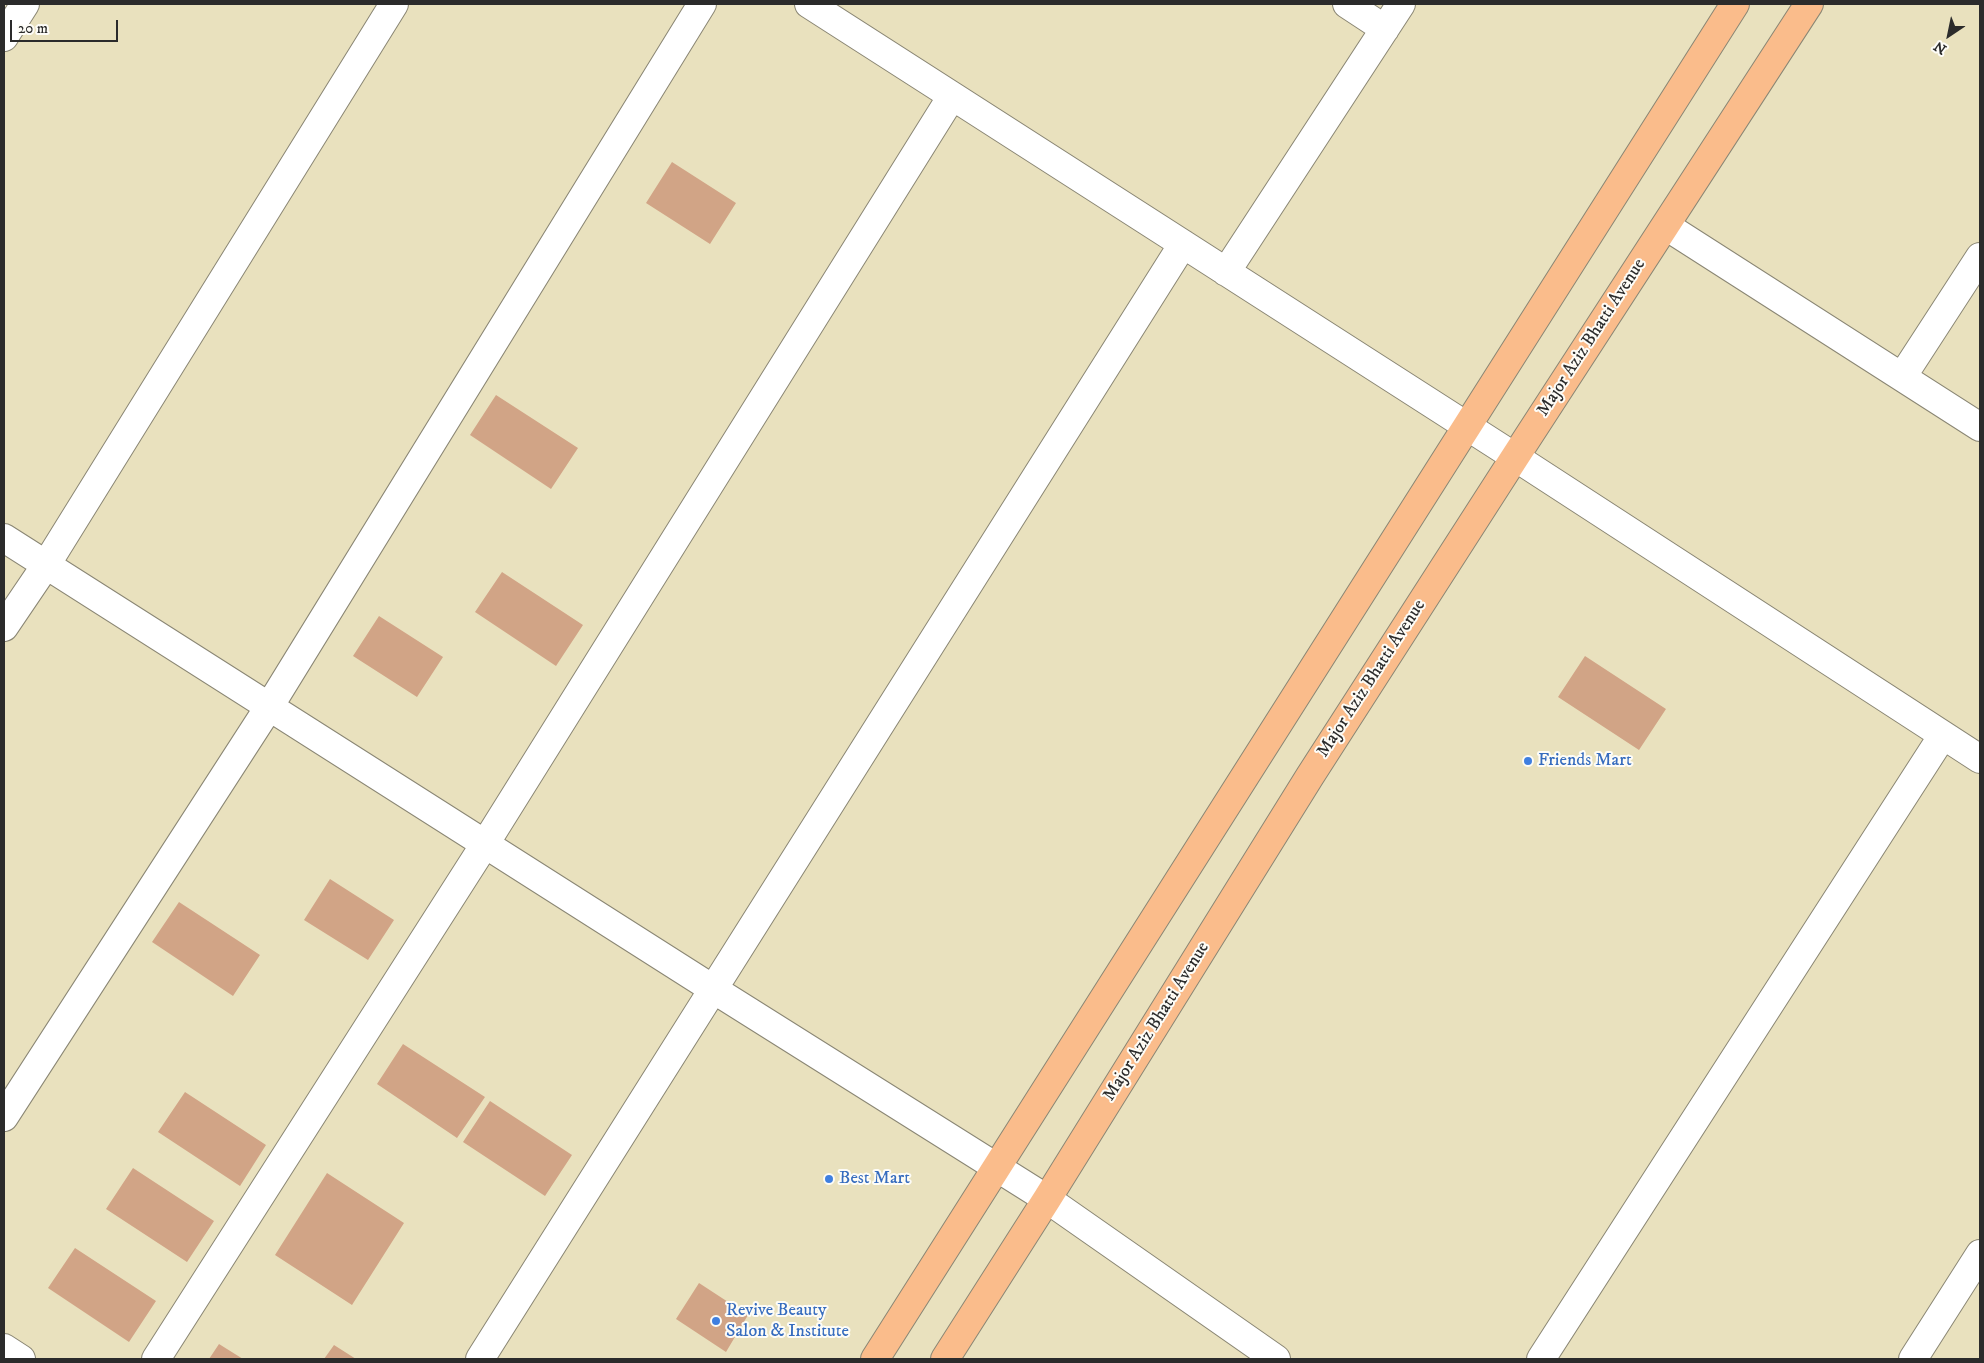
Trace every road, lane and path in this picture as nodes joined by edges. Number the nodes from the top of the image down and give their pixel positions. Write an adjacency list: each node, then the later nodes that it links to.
1 (25, 4): 10 (street)
2 (394, 4): 21 (street)
3 (702, 4): 23 (street)
4 (809, 4): 11 (street)
5 (1347, 4): 9 (street)
6 (1401, 4): 9 (street)
7 (1735, 4): 17 (main road)
8 (1809, 4): 12 (main road, Major Aziz Bhatti Avenue)
9 (1385, 29): 15 (street)
10 (4, 37)
11 (952, 96): 13 (street); 26 (street)
12 (1666, 226): 16 (street); 19 (main road, Major Aziz Bhatti Avenue)
13 (1183, 244): 15 (street); 27 (street)
14 (1980, 257): 16 (street)
15 (1226, 272): 17 (street)
16 (1902, 377): 18 (street)
17 (1468, 427): 19 (street); 29 (main road)
18 (1980, 427)
19 (1515, 457): 24 (street); 30 (main road, Major Aziz Bhatti Avenue)
20 (4, 538): 21 (street)
21 (46, 565): 22 (street); 23 (street)
22 (4, 627)
23 (269, 707): 26 (street); 28 (street)
24 (1943, 735): 25 (street); 39 (street)
25 (1980, 759)
26 (485, 844): 27 (street); 34 (street)
27 (713, 989): 29 (street); 35 (street)
28 (4, 1117)
29 (996, 1167): 30 (street); 36 (main road)
30 (1048, 1199): 37 (main road, Major Aziz Bhatti Avenue); 38 (street)
31 (1980, 1254): 40 (street)
32 (4, 1348): 33 (street)
33 (21, 1359)
34 (156, 1359)
35 (480, 1359)
36 (874, 1359)
37 (945, 1359)
38 (1276, 1359)
39 (1541, 1359)
40 (1913, 1359)

